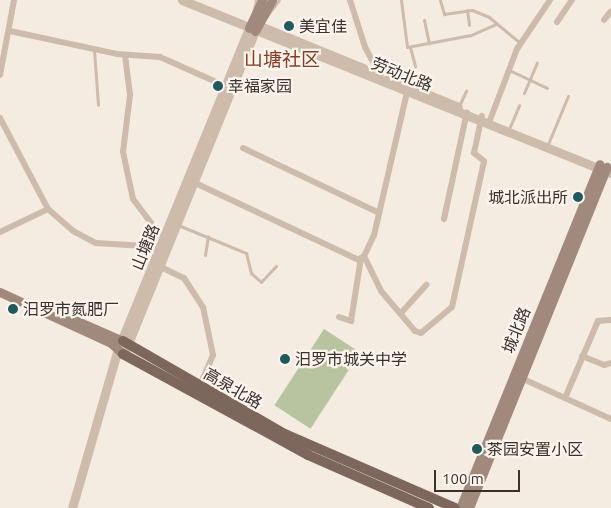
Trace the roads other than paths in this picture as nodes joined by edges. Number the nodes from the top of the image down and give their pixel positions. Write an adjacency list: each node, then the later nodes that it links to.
1 (14, 0): 19 (street)
2 (182, 0): 17 (street, 劳动北路)
3 (197, 0): 17 (street, 劳动北路)
4 (279, 0): 17 (lane)
5 (350, 0): 28 (street)
6 (401, 0): 22 (lane)
7 (440, 0): 11 (lane)
8 (550, 0): 21 (street)
9 (569, 1): 15 (street)
10 (264, 2): 17 (main road, 山塘路); 17 (lane)
11 (467, 10): 16 (lane); 18 (lane)
12 (611, 12): 14 (street)
13 (424, 20): 20 (lane)
14 (604, 20)
15 (557, 22)
16 (496, 24): 20 (lane); 21 (lane)
17 (254, 25): 28 (street, 劳动北路); 31 (street, 山塘路); 32 (street, 劳动北路); 47 (street, 山塘路)
18 (470, 25)
19 (10, 32): 23 (street); 29 (street)
20 (429, 43): 22 (lane)
21 (520, 43): 27 (street)
22 (410, 47): 26 (lane)
23 (94, 50): 24 (street); 37 (lane)
24 (125, 55): 31 (street); 54 (street)
25 (538, 63): 30 (lane)
26 (415, 66)
27 (508, 70): 30 (lane); 42 (street)
28 (378, 71): 32 (street, 劳动北路)
29 (0, 75)
30 (530, 80): 33 (lane); 35 (lane)
31 (224, 85): 47 (street, 山塘路)
32 (408, 88): 39 (street, 劳动北路); 40 (street, 劳动北路); 49 (street)
33 (547, 88)
34 (466, 91): 39 (lane)
35 (524, 93)
36 (568, 96): 44 (lane)
37 (98, 105)
38 (519, 106): 43 (lane)
39 (459, 107): 40 (street, 劳动北路)
40 (467, 114): 42 (street, 劳动北路); 50 (street)
41 (0, 118): 48 (street)
42 (484, 119): 43 (street, 劳动北路); 46 (street, 劳动北路); 62 (street)
43 (509, 129): 44 (street, 劳动北路)
44 (548, 144): 46 (street, 劳动北路)
45 (243, 148): 49 (street)
46 (606, 169): 68 (main road, 城北路); 75 (main road, 城北路)
47 (191, 181): 51 (street, 山塘路); 54 (street, 山塘路); 56 (street)
48 (48, 209): 52 (street); 54 (street)
49 (379, 213): 56 (street)
50 (444, 219)
51 (178, 225): 53 (lane); 58 (street, 山塘路)
52 (0, 232)
53 (208, 236): 55 (lane); 57 (lane)
54 (162, 244): 65 (street, 山塘路)
55 (205, 255)
56 (362, 258): 62 (street); 63 (street)
57 (276, 266)
58 (161, 267): 65 (street, 山塘路); 69 (street)
59 (426, 285): 62 (street)
60 (0, 286): 65 (main road, 高泉北路)
61 (0, 292): 65 (main road, 高泉北路)
62 (401, 313)
63 (339, 317)
64 (611, 320): 66 (street)
65 (123, 347): 69 (main road, 高泉北路); 72 (street, 山塘路); 73 (main road, 高泉北路)
66 (582, 356): 67 (street); 70 (street)
67 (611, 363)
68 (521, 378): 70 (street); 76 (main road, 城北路)
69 (200, 386): 74 (main road, 高泉北路)
70 (565, 398): 71 (street)
71 (611, 419)
72 (74, 508)
73 (429, 508)
74 (455, 508)
75 (460, 508)
76 (470, 508)

